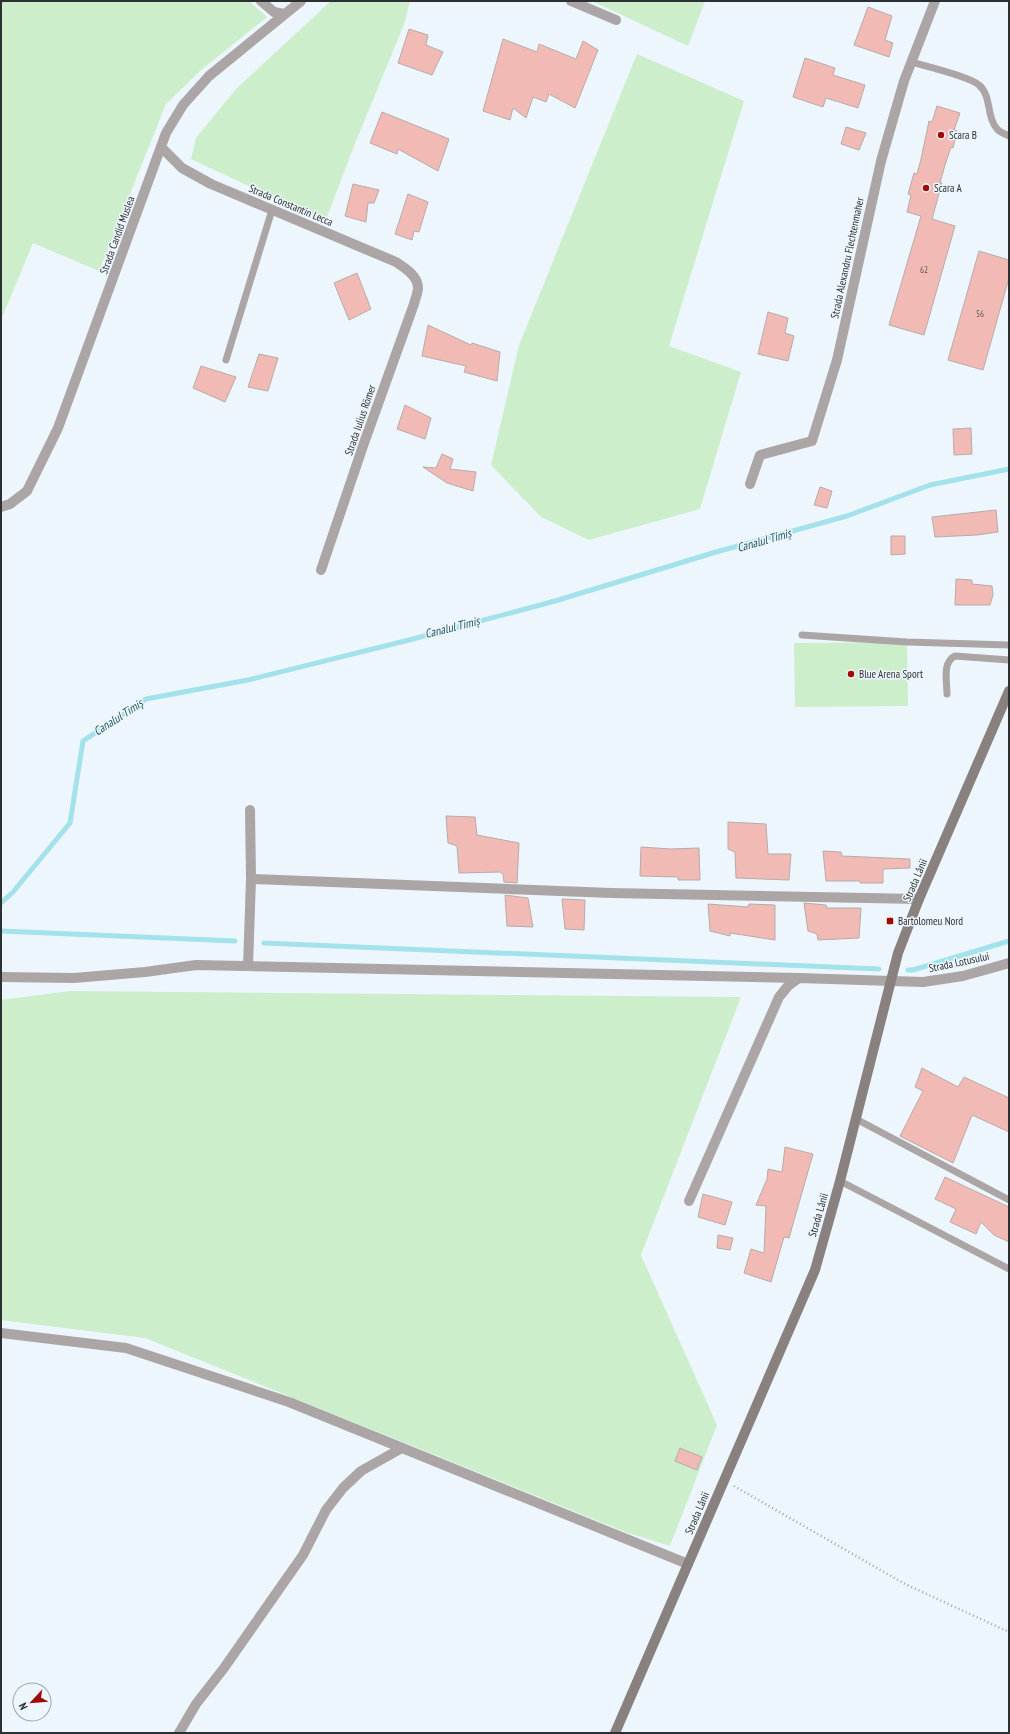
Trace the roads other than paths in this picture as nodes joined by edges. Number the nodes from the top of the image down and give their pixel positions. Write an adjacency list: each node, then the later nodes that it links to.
1 (261, 1): 5 (street)
2 (301, 1): 5 (street, Strada Candid Muslea)
3 (571, 1): 6 (street)
4 (935, 1): 7 (street, Strada Alexandru Flechtenmaher)
5 (284, 14): 9 (street, Strada Candid Muslea)
6 (616, 20)
7 (911, 62): 8 (lane); 13 (street, Strada Alexandru Flechtenmaher)
8 (1009, 136)
9 (161, 147): 10 (street, Strada Constantin Lecca); 14 (street, Strada Candid Muslea)
10 (272, 210): 11 (street, Strada Constantin Lecca); 12 (lane)
11 (415, 279): 15 (street, Strada Iulius Römer)
12 (226, 360)
13 (750, 484)
14 (1, 507)
15 (321, 570)
16 (802, 635): 17 (lane)
17 (1009, 645)
18 (1009, 660): 20 (lane)
19 (1009, 691): 23 (main road, Strada Lânii)
20 (947, 694)
21 (250, 810): 22 (street)
22 (251, 879): 23 (street); 25 (street)
23 (919, 898): 28 (main road, Strada Lânii)
24 (1009, 963): 28 (street, Strada Lotusului)
25 (248, 966): 26 (street, Strada Lotusului); 27 (street, Strada Lotusului)
26 (1, 977)
27 (799, 978): 28 (street, Strada Lotusului); 32 (street)
28 (890, 982): 29 (main road, Strada Lânii)
29 (856, 1120): 30 (main road, Strada Lânii); 31 (lane)
30 (840, 1181): 33 (lane); 36 (main road, Strada Lânii)
31 (1009, 1200)
32 (688, 1201)
33 (1009, 1269)
34 (1, 1333): 35 (street)
35 (402, 1448): 36 (street); 37 (street)
36 (688, 1564): 38 (main road, Strada Lânii)
37 (179, 1733)
38 (615, 1733)

